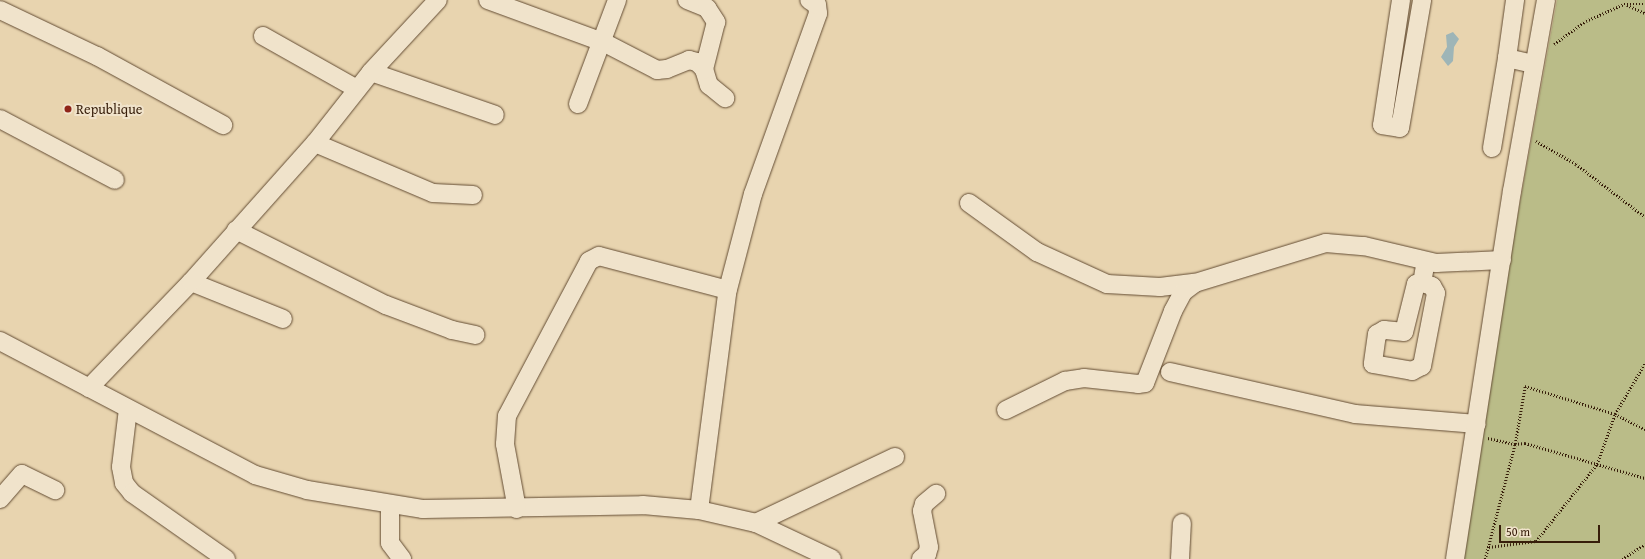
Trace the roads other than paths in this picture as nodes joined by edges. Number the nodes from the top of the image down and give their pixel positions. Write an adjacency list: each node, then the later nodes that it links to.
1 (438, 0): 16 (street)
2 (488, 0): 12 (street)
3 (617, 0): 12 (street)
4 (687, 0): 15 (street)
5 (809, 0): 34 (street)
6 (1401, 0): 7 (street)
7 (1422, 0)
8 (1515, 0): 13 (street)
9 (1546, 0): 14 (street)
10 (0, 10): 22 (street)
11 (263, 36): 17 (street)
12 (603, 42): 15 (street); 19 (street)
13 (1507, 58): 14 (street); 24 (street)
14 (1534, 61): 29 (street)
15 (704, 69): 18 (street)
16 (372, 72): 17 (street); 20 (street)
17 (357, 89): 23 (street)
18 (725, 98)
19 (578, 104)
20 (496, 115)
21 (0, 119): 25 (street)
22 (223, 125)
23 (315, 142): 26 (street); 28 (street)
24 (1492, 148)
25 (115, 180)
26 (473, 195)
27 (969, 203): 32 (street)
28 (236, 230): 31 (street); 36 (street)
29 (1502, 260): 30 (street); 42 (street)
30 (1426, 262): 32 (street); 33 (street)
31 (191, 282): 35 (street); 39 (street)
32 (1195, 283): 41 (street)
33 (1422, 283): 33 (street)
34 (728, 290): 48 (street); 49 (street)
35 (283, 319)
36 (475, 335)
37 (0, 341): 39 (street)
38 (1170, 372): 42 (street)
39 (89, 388): 40 (street)
40 (128, 409): 47 (street); 52 (street)
41 (1006, 410)
42 (1476, 430): 57 (street)
43 (895, 457): 50 (street)
44 (55, 490): 46 (street)
45 (936, 494): 55 (street)
46 (0, 499)
47 (390, 505): 48 (street); 53 (street)
48 (517, 509): 49 (street)
49 (699, 510): 50 (street)
50 (756, 523): 54 (street)
51 (1182, 523): 56 (street)
52 (226, 559)
53 (402, 559)
54 (832, 559)
55 (921, 559)
56 (1180, 559)
57 (1455, 559)

